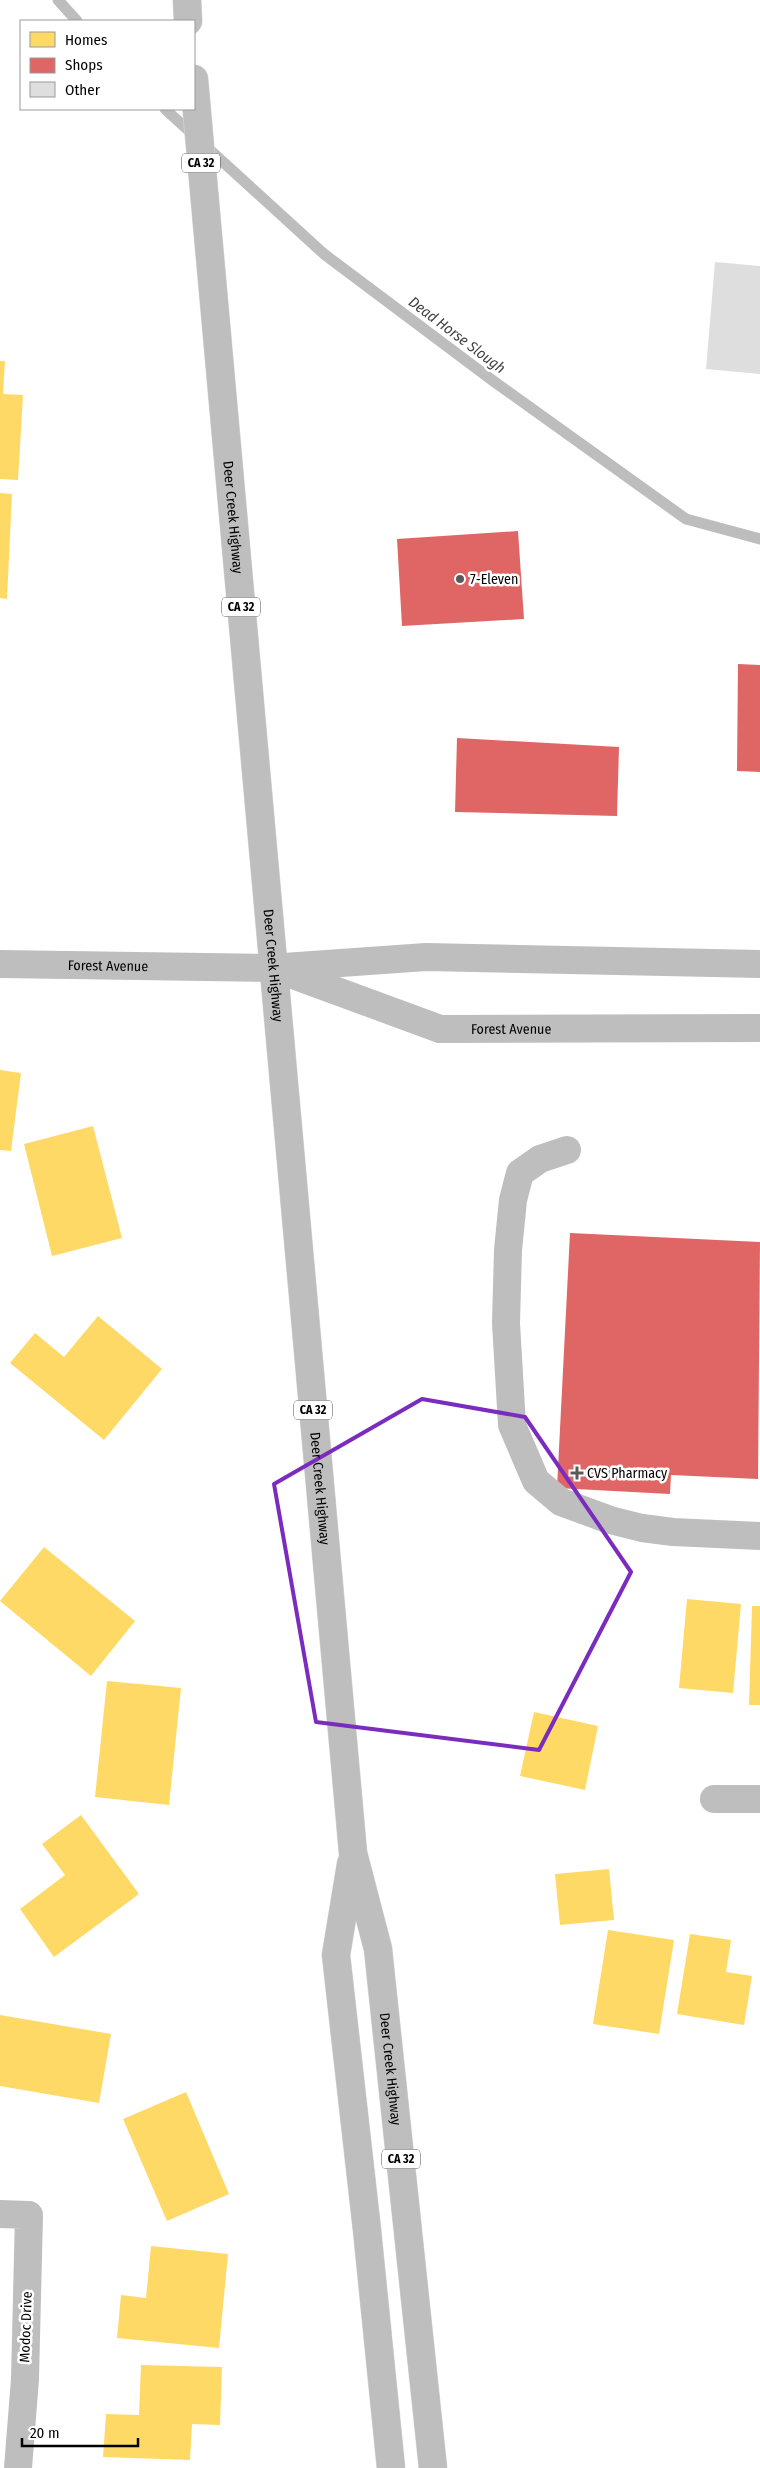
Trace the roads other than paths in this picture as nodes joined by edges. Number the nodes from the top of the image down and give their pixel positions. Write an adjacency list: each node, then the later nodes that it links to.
1 (186, 0): 2 (main road)
2 (188, 20)
3 (195, 90): 6 (main road, Deer Creek Highway / CA 32)
4 (0, 964): 6 (main road, Forest Avenue)
5 (760, 964): 6 (main road, Forest Avenue)
6 (274, 968): 7 (main road, Forest Avenue); 12 (main road, Deer Creek Highway / CA 32)
7 (760, 1028)
8 (567, 1150): 9 (main road)
9 (760, 1536)
10 (714, 1799): 11 (main road)
11 (760, 1799)
12 (353, 1853): 15 (main road, Deer Creek Highway / CA 32); 16 (main road, Deer Creek Highway / CA 32)
13 (0, 2214): 14 (main road, Modoc Drive)
14 (18, 2468)
15 (390, 2468)
16 (433, 2468)

